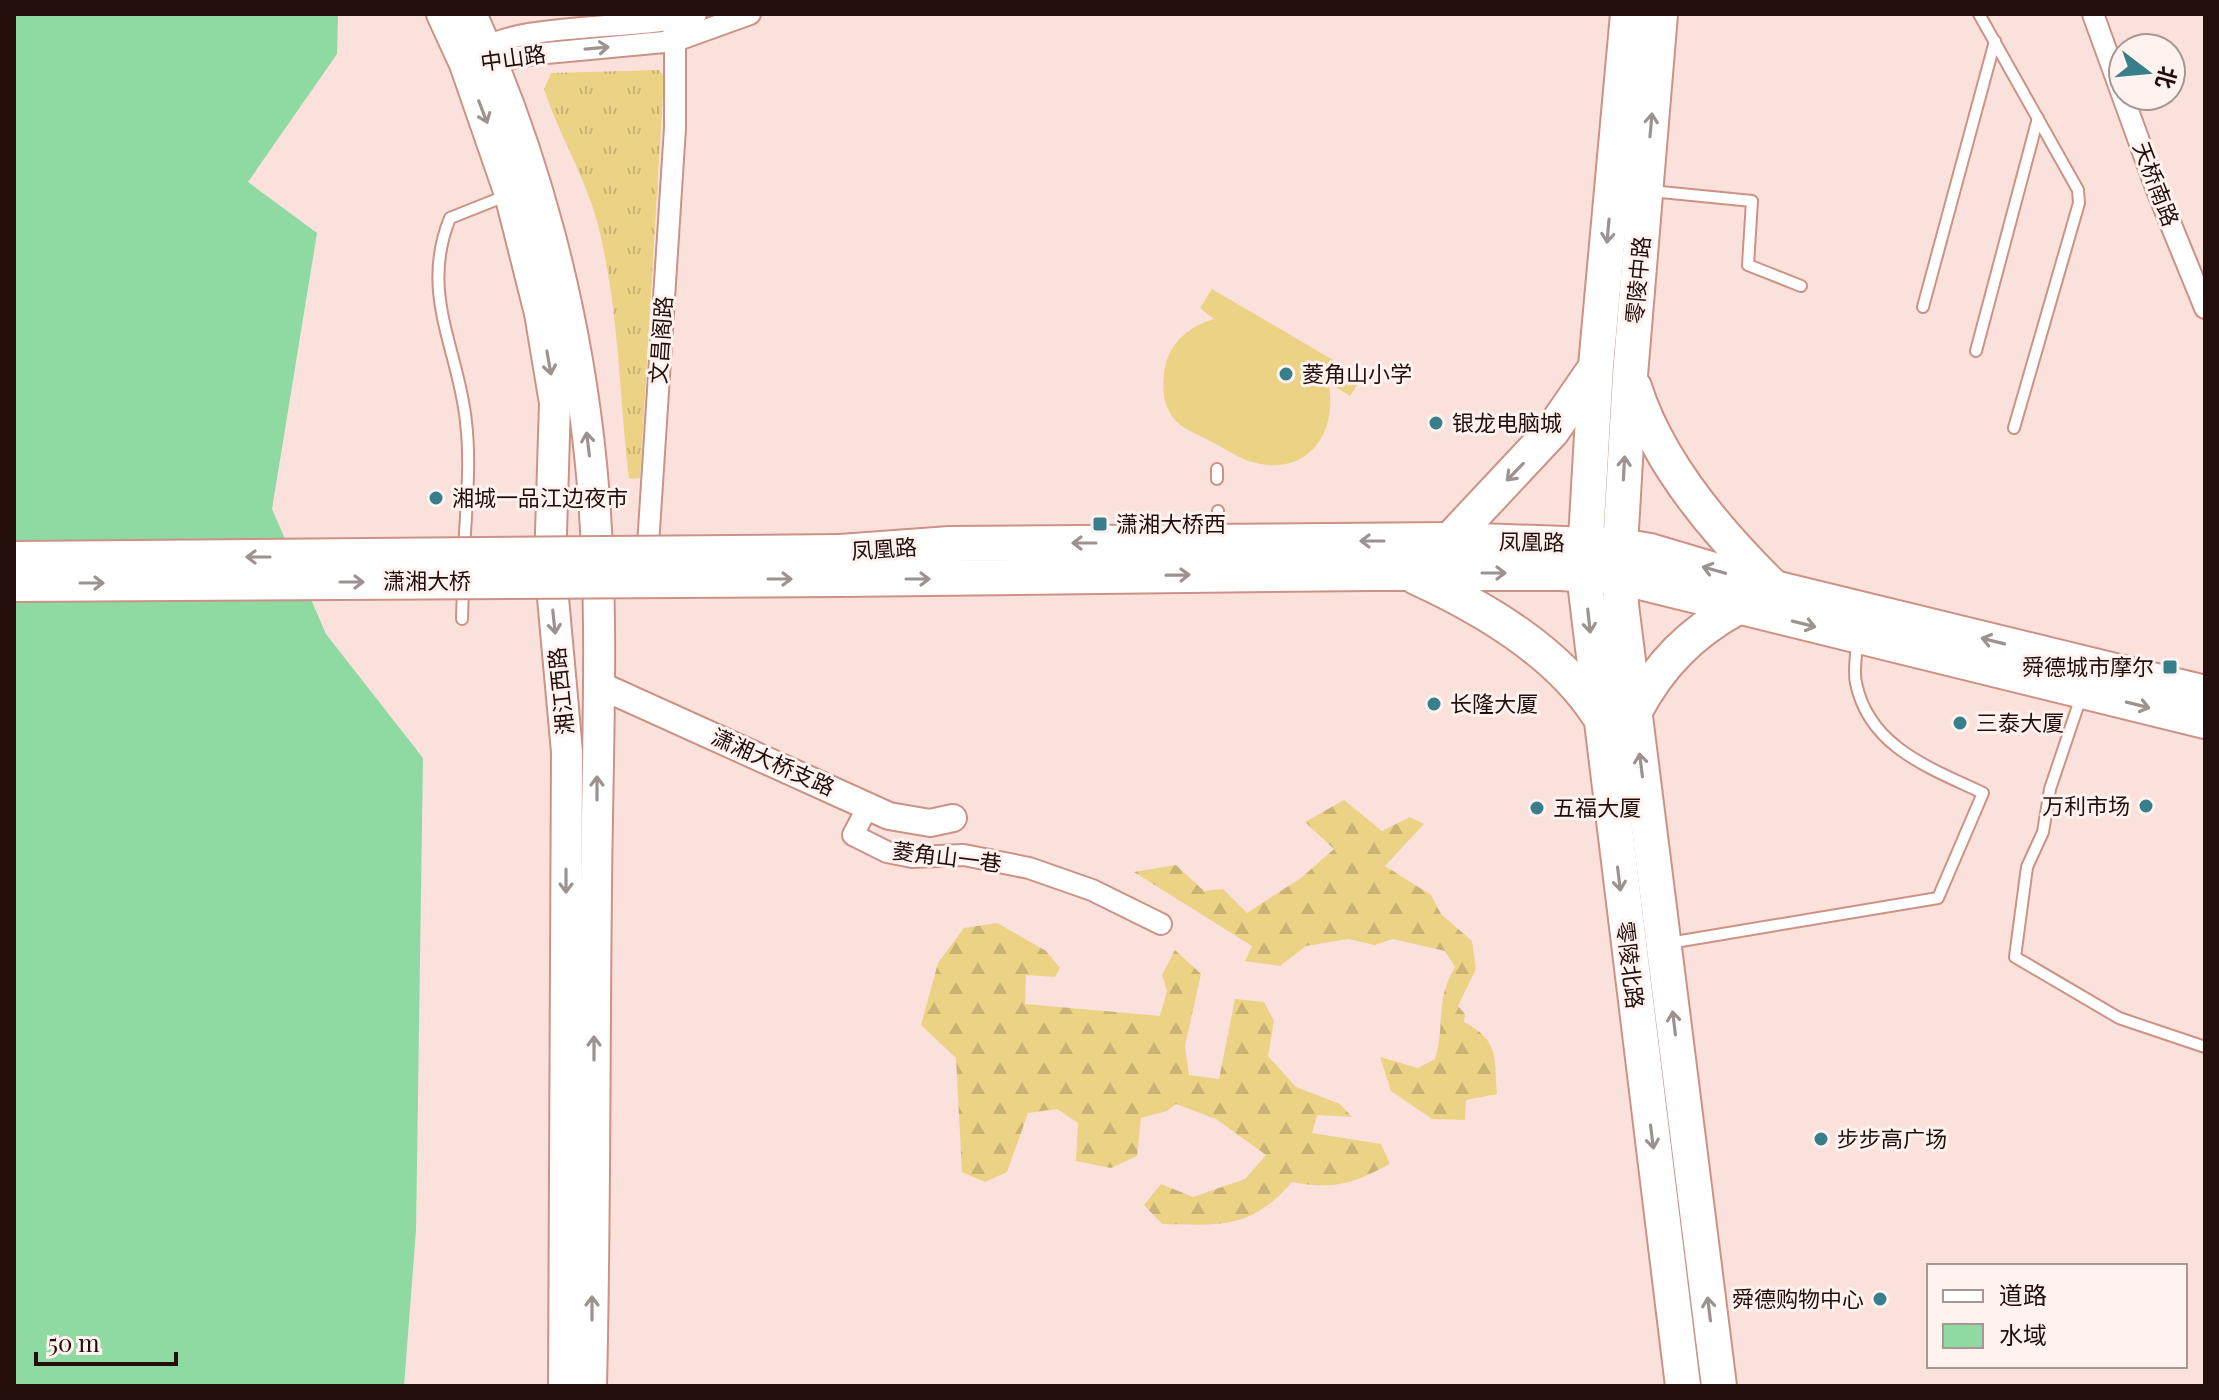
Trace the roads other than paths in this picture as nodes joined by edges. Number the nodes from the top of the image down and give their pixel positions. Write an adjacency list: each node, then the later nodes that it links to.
1 (442, 14): 12 (main road, 湘江西路)
2 (471, 14): 12 (main road, 湘江西路)
3 (696, 14): 10 (street, 中山路)
4 (750, 14): 10 (street, 中山路)
5 (1628, 14): 20 (main road, 零陵中路, one-way to 20)
6 (1660, 14): 14 (main road, 零陵中路, one-way to 6)
7 (1979, 14): 11 (lane)
8 (2093, 14): 18 (street, 天桥南路)
9 (608, 21): 10 (street, 中山路); 12 (street, 中山路)
10 (673, 26): 12 (street, 中山路, one-way to 10); 28 (street, 文昌阁路)
11 (1995, 41): 13 (lane); 17 (lane)
12 (481, 57): 15 (main road, 湘江西路, one-way to 15); 35 (main road, 湘江西路, one-way to 12)
13 (2038, 118): 19 (lane); 22 (lane)
14 (1645, 190): 16 (lane); 21 (main road, 零陵中路)
15 (510, 194): 33 (lane); 46 (main road, 湘江西路, one-way to 46)
16 (1801, 286)
17 (1923, 307)
18 (2205, 308)
19 (1976, 351)
20 (1596, 366): 23 (main road, one-way to 23); 24 (main road, 零陵中路)
21 (1630, 375): 26 (main road, 零陵中路, one-way to 21); 31 (main road)
22 (2014, 428)
23 (1450, 540): 24 (main road, 凤凰路); 27 (main road, 凤凰路, one-way to 27)
24 (1584, 558): 26 (main road, 凤凰路); 29 (main road, 凤凰路, one-way to 24); 39 (main road, 零陵北路, one-way to 39)
25 (14, 559): 27 (main road, 潇湘大桥, one-way to 25, bridge)
26 (1620, 562): 31 (main road, 凤凰路, one-way to 26); 32 (main road, 凤凰路); 38 (main road, 零陵北路)
27 (840, 565): 29 (main road, 凤凰路, one-way to 29); 30 (main road, 潇湘大桥, one-way to 27, bridge)
28 (732, 571)
29 (1408, 574): 39 (main road)
30 (14, 584)
31 (1774, 588): 37 (main road, 凤凰路, one-way to 31)
32 (1736, 608): 34 (main road, 凤凰路, one-way to 34); 38 (main road)
33 (462, 619)
34 (1857, 637): 36 (main road, 凤凰路); 44 (lane)
35 (597, 684): 41 (street, 潇湘大桥支路); 47 (main road, 湘江西路, one-way to 35)
36 (2083, 691): 40 (main road, 凤凰路, one-way to 40); 45 (lane)
37 (2205, 693)
38 (1635, 711): 44 (main road, 零陵北路, one-way to 38)
39 (1599, 714): 48 (main road, 零陵北路, one-way to 48)
40 (2205, 721)
41 (868, 806): 42 (street, 潇湘大桥支路); 43 (street, 菱角山一巷)
42 (953, 818)
43 (1161, 924)
44 (1664, 944): 49 (main road, 零陵北路, one-way to 44)
45 (2205, 1047)
46 (564, 1386)
47 (591, 1386)
48 (1683, 1386)
49 (1719, 1386)

